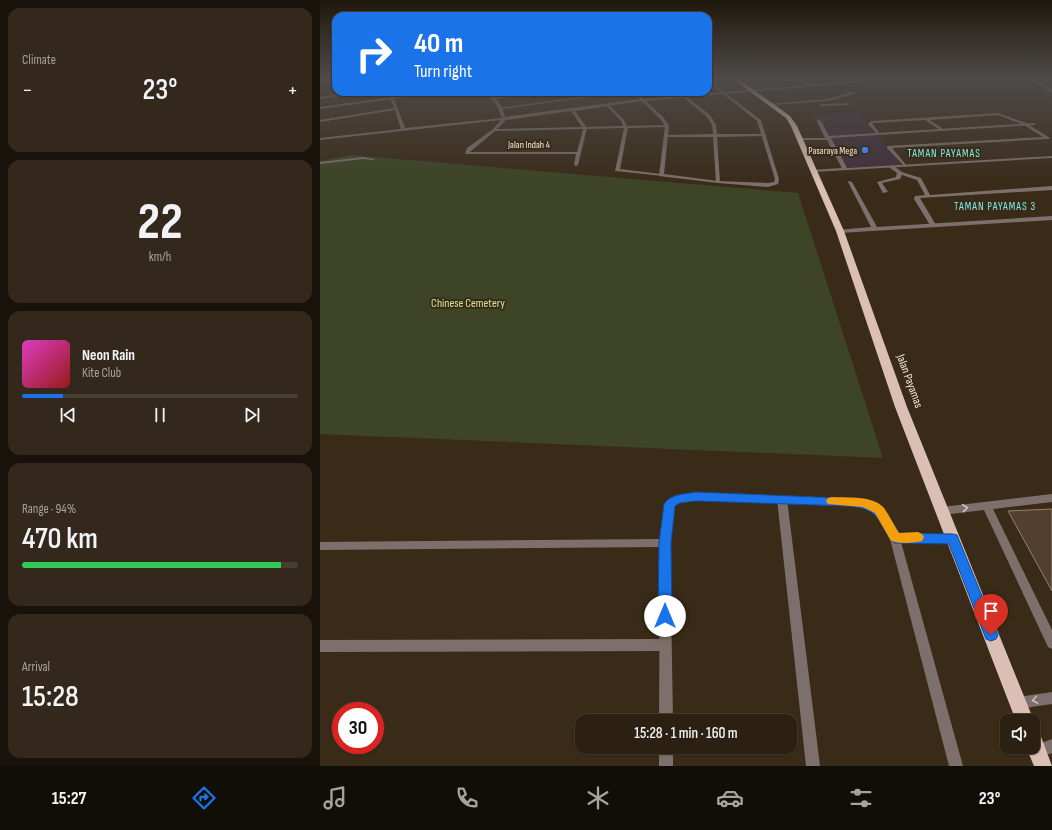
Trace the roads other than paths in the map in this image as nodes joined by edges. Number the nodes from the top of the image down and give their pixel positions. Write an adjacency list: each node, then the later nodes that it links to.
1 (373, 113): 13 (street)
2 (398, 113): 20 (street)
3 (502, 113): 12 (street)
4 (551, 113): 12 (street)
5 (574, 113): 19 (street)
6 (616, 113): 18 (street)
7 (656, 113): 17 (street)
8 (705, 113): 25 (street)
9 (751, 113): 26 (street)
10 (781, 113): 30 (highway, Jalan Payamas)
11 (925, 118): 15 (street); 22 (street); 23 (street)
12 (504, 119): 20 (street); 21 (street)
13 (320, 121)
14 (818, 121): 27 (street)
15 (1025, 124): 16 (street); 22 (street); 28 (street)
16 (1034, 124)
17 (667, 126): 18 (street); 24 (street)
18 (626, 127): 19 (street); 41 (street)
19 (585, 128): 21 (street); 31 (street)
20 (404, 130): 29 (street)
21 (494, 130): 31 (street, Jalan Indah 4)
22 (942, 130): 23 (street)
23 (878, 134): 27 (street)
24 (666, 136): 25 (street); 41 (street)
25 (715, 136): 26 (street); 42 (street)
26 (764, 136): 42 (street)
27 (828, 138): 30 (street); 38 (street)
28 (1050, 138): 36 (street)
29 (320, 139)
30 (800, 139): 39 (highway, Jalan Payamas)
31 (579, 153): 35 (street)
32 (1052, 157): 36 (street)
33 (373, 159): 34 (street)
34 (320, 163)
35 (576, 165)
36 (905, 166): 37 (street)
37 (892, 167): 38 (street); 40 (street)
38 (846, 170): 39 (street)
39 (814, 171): 50 (highway, Jalan Payamas)
40 (900, 173): 45 (street); 46 (street)
41 (661, 175): 42 (street)
42 (718, 182)
43 (850, 182): 49 (street)
44 (1052, 188): 46 (street)
45 (885, 192)
46 (928, 195): 48 (street)
47 (1052, 218): 48 (street)
48 (933, 225): 49 (street)
49 (875, 229): 50 (street)
50 (840, 231): 54 (highway, Jalan Payamas)
51 (1052, 498): 53 (street)
52 (782, 499): 55 (street); 57 (street); 68 (street)
53 (987, 506): 54 (street, one-way to 53); 59 (street)
54 (942, 510): 56 (highway, Jalan Payamas)
55 (895, 538): 56 (street); 69 (street)
56 (953, 539): 63 (highway, Jalan Payamas)
57 (665, 543): 58 (street); 60 (street)
58 (320, 546)
59 (1052, 643)
60 (665, 645): 61 (street); 64 (street)
61 (320, 646)
62 (1052, 698): 63 (street, one-way to 63)
63 (1018, 703): 65 (highway, Jalan Payamas)
64 (666, 714)
65 (1022, 714)
66 (666, 754): 67 (street)
67 (666, 766)
68 (813, 766)
69 (956, 766)

